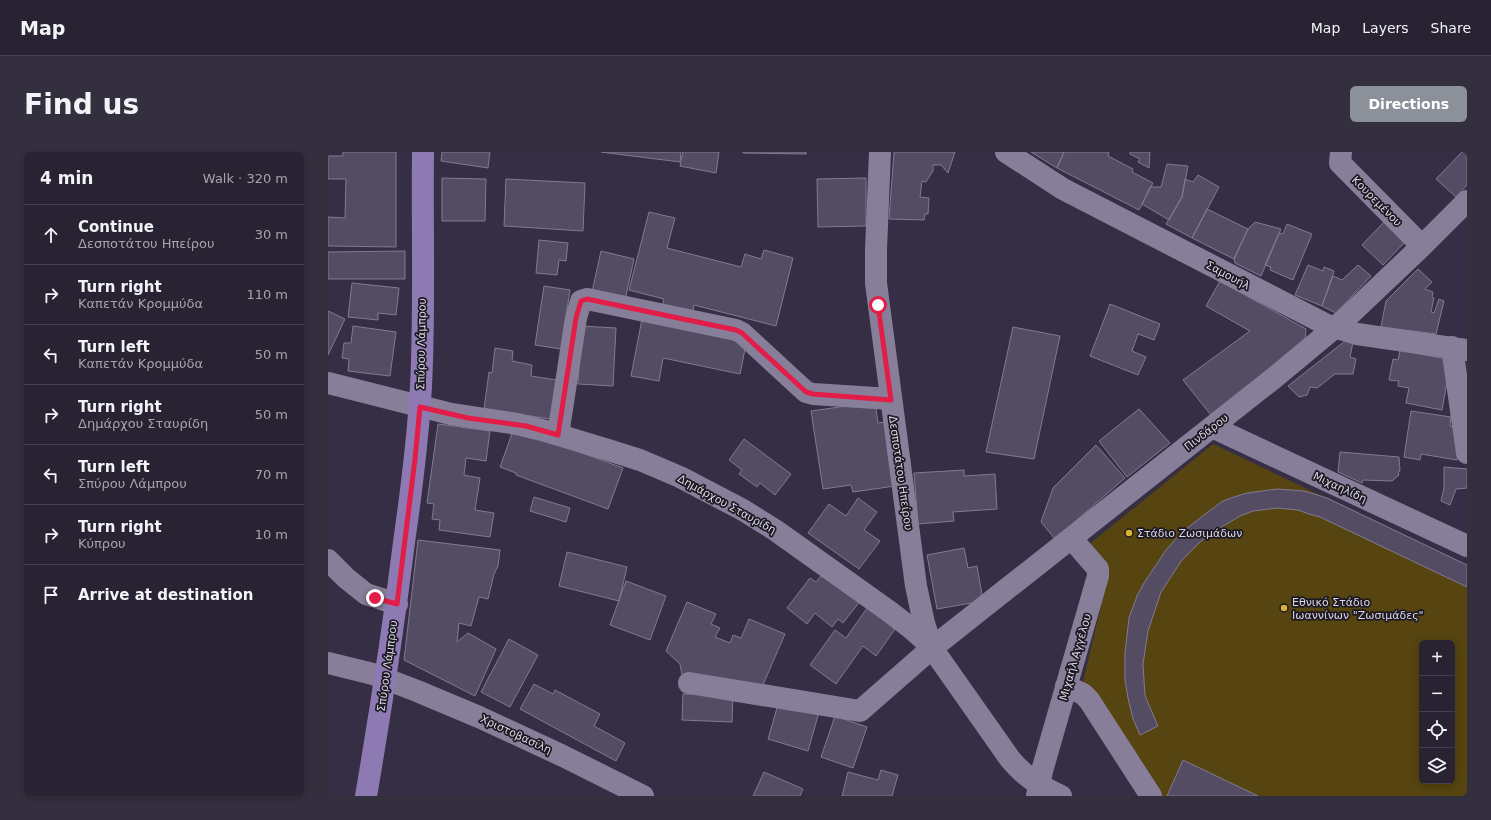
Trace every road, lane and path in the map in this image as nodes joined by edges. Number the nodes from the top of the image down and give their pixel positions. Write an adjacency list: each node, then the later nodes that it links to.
1 (423, 152): 11 (main road, Σπύρου Λάμπρου)
2 (880, 152): 10 (street, Δεσποτάτου Ηπείρου)
3 (1006, 152): 7 (street, Σαμουήλ)
4 (1341, 152): 6 (street, Κουρεμένου)
5 (1467, 201): 6 (street, Πινδάρου)
6 (1422, 246): 7 (street, Πινδάρου)
7 (1334, 328): 8 (street, Σαμουήλ); 12 (street, Πινδάρου)
8 (1460, 348): 14 (street)
9 (328, 383): 11 (street, Δημάρχου Σταυρίδη)
10 (891, 400): 13 (street); 19 (street, Δεσποτάτου Ηπείρου)
11 (420, 407): 13 (street, Δημάρχου Σταυρίδη); 18 (main road, Σπύρου Λάμπρου)
12 (1212, 427): 15 (street, Πινδάρου); 16 (street, Μιχαηλίδη)
13 (558, 435): 19 (street, Δημάρχου Σταυρίδη)
14 (1467, 452)
15 (1071, 538): 19 (street, Πινδάρου); 23 (street, Μιχαήλ Αγγέλου)
16 (1467, 546)
17 (328, 560): 18 (street)
18 (397, 604): 21 (main road, Σπύρου Λάμπρου)
19 (932, 648): 22 (street); 25 (street, Δεσποτάτου Ηπείρου)
20 (328, 663): 21 (street, Χριστοβασίλη)
21 (386, 679): 26 (main road, Σπύρου Λάμπρου); 27 (street, Χριστοβασίλη)
22 (689, 683)
23 (1066, 686): 25 (street, Μιχαήλ Αγγέλου); 29 (street)
24 (1140, 762): 30 (street)
25 (1036, 792): 28 (street, Δεσποτάτου Ηπείρου)
26 (366, 796)
27 (644, 796)
28 (1060, 796)
29 (1151, 796)
30 (1162, 796)

